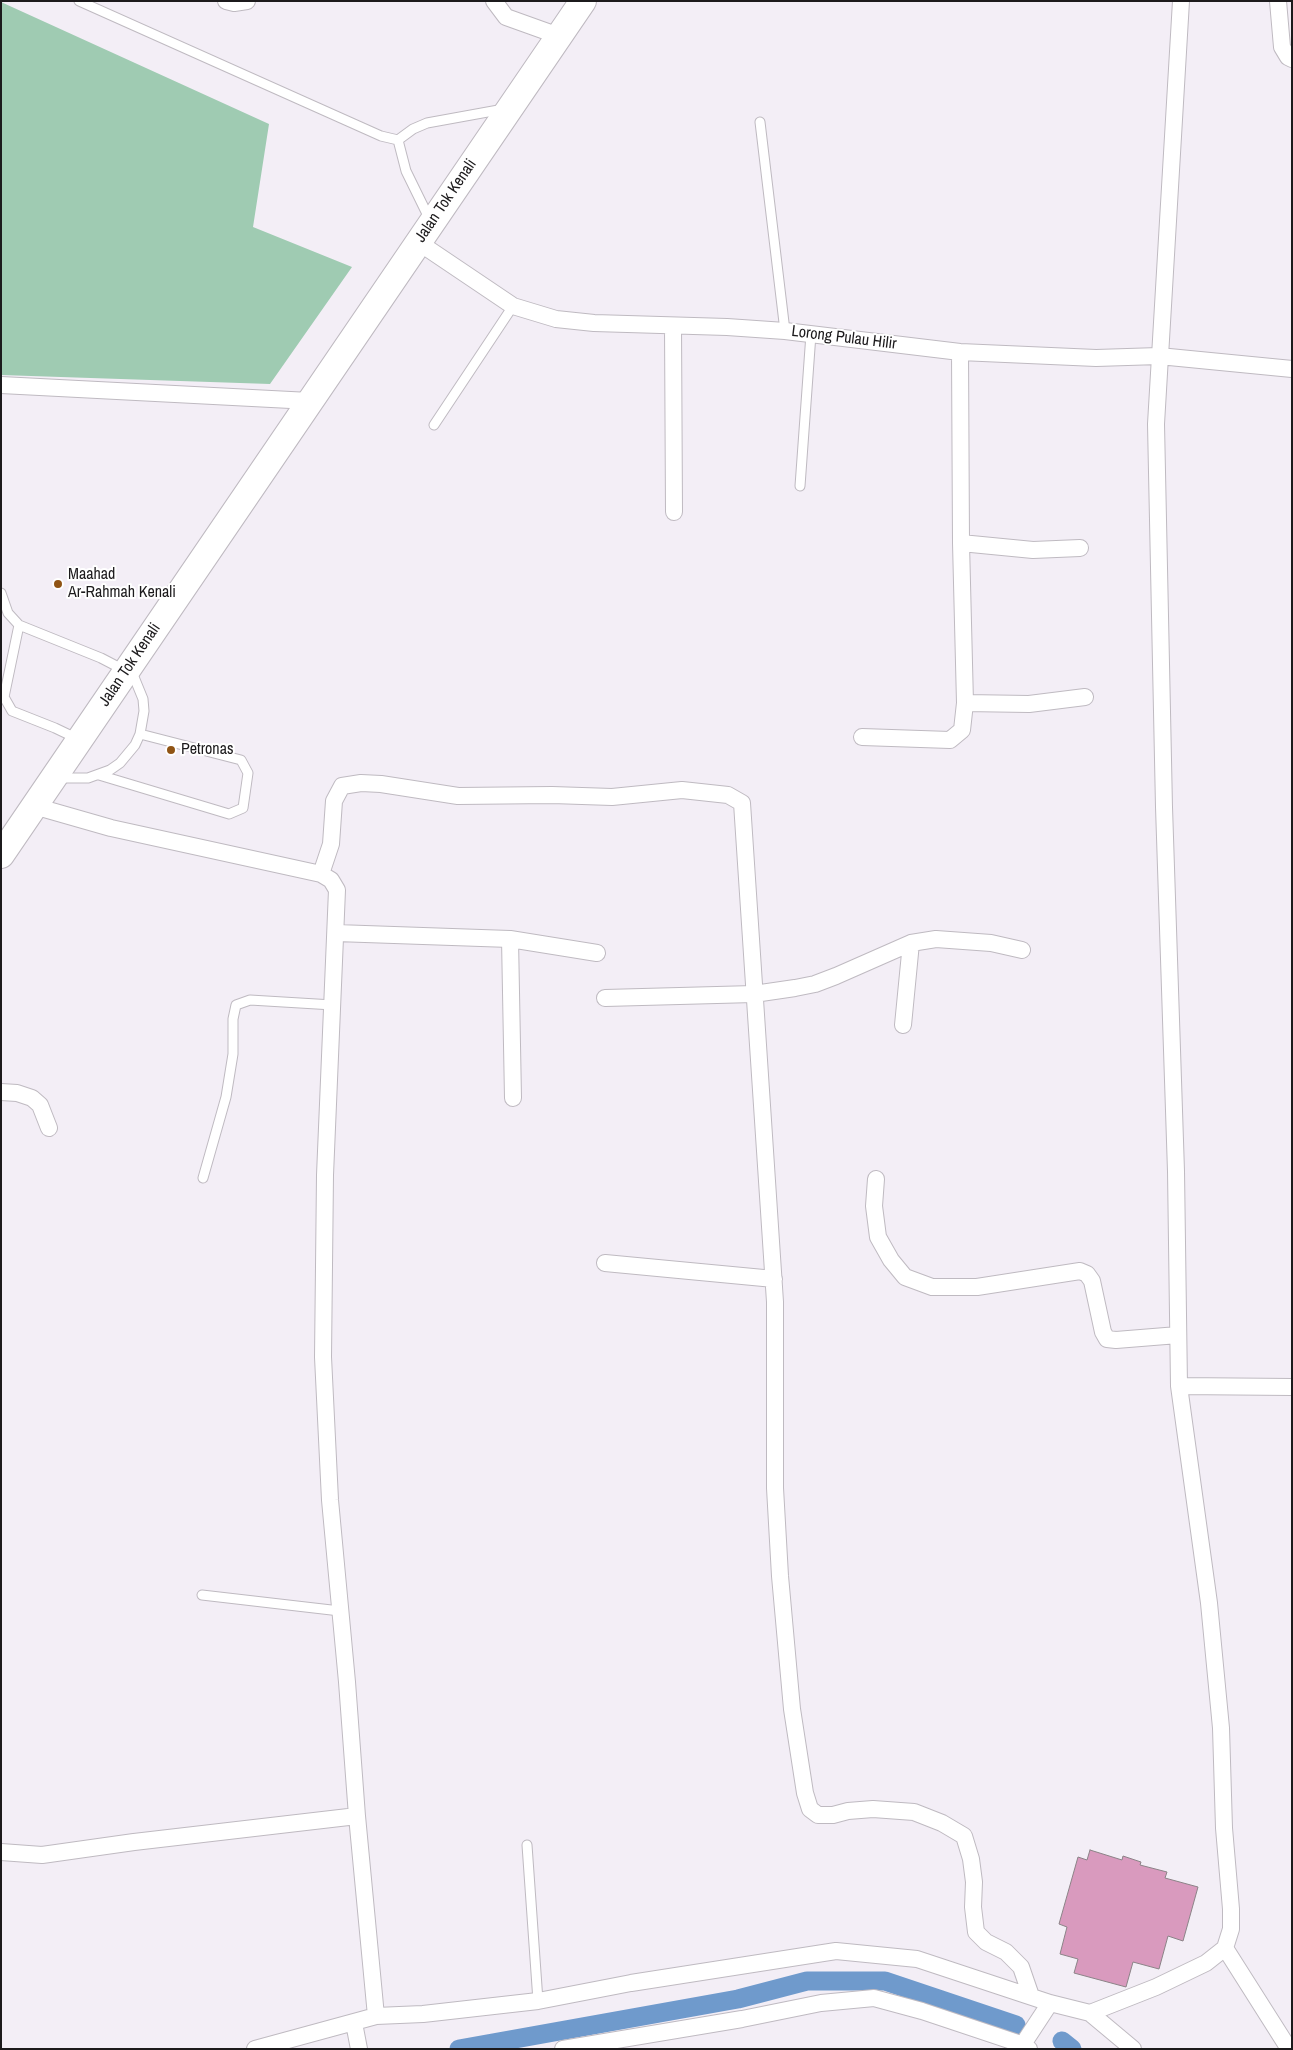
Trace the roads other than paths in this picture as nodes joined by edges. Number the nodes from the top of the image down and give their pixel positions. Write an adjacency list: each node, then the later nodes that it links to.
1 (79, 1): 12 (lane)
2 (226, 1): 3 (street)
3 (247, 1)
4 (494, 1): 8 (street)
5 (583, 1): 8 (main road, Jalan Tok Kenali)
6 (1181, 1): 19 (street)
7 (1278, 1): 9 (street)
8 (559, 36): 10 (main road, Jalan Tok Kenali)
9 (1292, 59)
10 (509, 108): 12 (lane); 13 (main road, Jalan Tok Kenali)
11 (760, 122): 16 (lane)
12 (398, 140): 13 (lane)
13 (425, 232): 14 (street, Lorong Pulau Hilir); 22 (main road, Jalan Tok Kenali)
14 (513, 306): 15 (street, Lorong Pulau Hilir); 23 (lane)
15 (673, 326): 16 (street, Lorong Pulau Hilir); 25 (street)
16 (785, 331): 17 (street, Lorong Pulau Hilir)
17 (811, 334): 18 (street, Lorong Pulau Hilir); 24 (lane)
18 (960, 352): 19 (street, Lorong Pulau Hilir); 26 (street)
19 (1159, 356): 20 (street, Lorong Pulau Hilir); 57 (street)
20 (1292, 368)
21 (1, 385): 22 (street)
22 (310, 401): 30 (main road, Jalan Tok Kenali)
23 (434, 425)
24 (800, 486)
25 (674, 512)
26 (961, 543): 27 (street); 32 (street)
27 (1080, 548)
28 (1, 593): 29 (lane)
29 (19, 625): 30 (lane); 35 (lane)
30 (126, 671): 33 (lane); 35 (main road, Jalan Tok Kenali)
31 (1085, 697): 32 (street)
32 (965, 703): 34 (street)
33 (140, 734): 37 (lane); 37 (lane)
34 (862, 737)
35 (80, 740): 36 (main road, Jalan Tok Kenali)
36 (57, 773): 37 (lane); 38 (main road, Jalan Tok Kenali)
37 (99, 775)
38 (34, 806): 39 (main road, Jalan Tok Kenali); 40 (street)
39 (1, 855)
40 (321, 874): 41 (street); 46 (street)
41 (336, 933): 42 (street); 48 (street)
42 (510, 939): 45 (street); 51 (street)
43 (911, 943): 44 (street); 46 (street); 49 (street)
44 (1022, 950)
45 (597, 953)
46 (754, 994): 47 (street); 56 (street)
47 (605, 998)
48 (333, 1004): 53 (lane); 61 (street)
49 (903, 1025)
50 (1, 1092): 52 (street)
51 (513, 1098)
52 (49, 1128)
53 (203, 1178)
54 (876, 1179): 57 (street)
55 (605, 1263): 56 (street)
56 (774, 1279): 66 (street)
57 (1178, 1335): 58 (street)
58 (1179, 1386): 59 (street); 65 (street)
59 (1292, 1387)
60 (202, 1595): 61 (lane)
61 (340, 1611): 62 (street)
62 (357, 1816): 64 (street); 70 (street)
63 (528, 1845): 67 (lane)
64 (1, 1852)
65 (1225, 1948): 69 (street); 77 (street)
66 (1031, 1996): 67 (street); 68 (street)
67 (538, 2001): 70 (street)
68 (1050, 2002): 69 (street); 72 (street)
69 (1090, 2013): 76 (street)
70 (376, 2016): 71 (street)
71 (354, 2023): 73 (street); 74 (street)
72 (1025, 2048): 75 (street)
73 (256, 2049)
74 (359, 2049)
75 (564, 2049)
76 (1133, 2049)
77 (1289, 2049)

